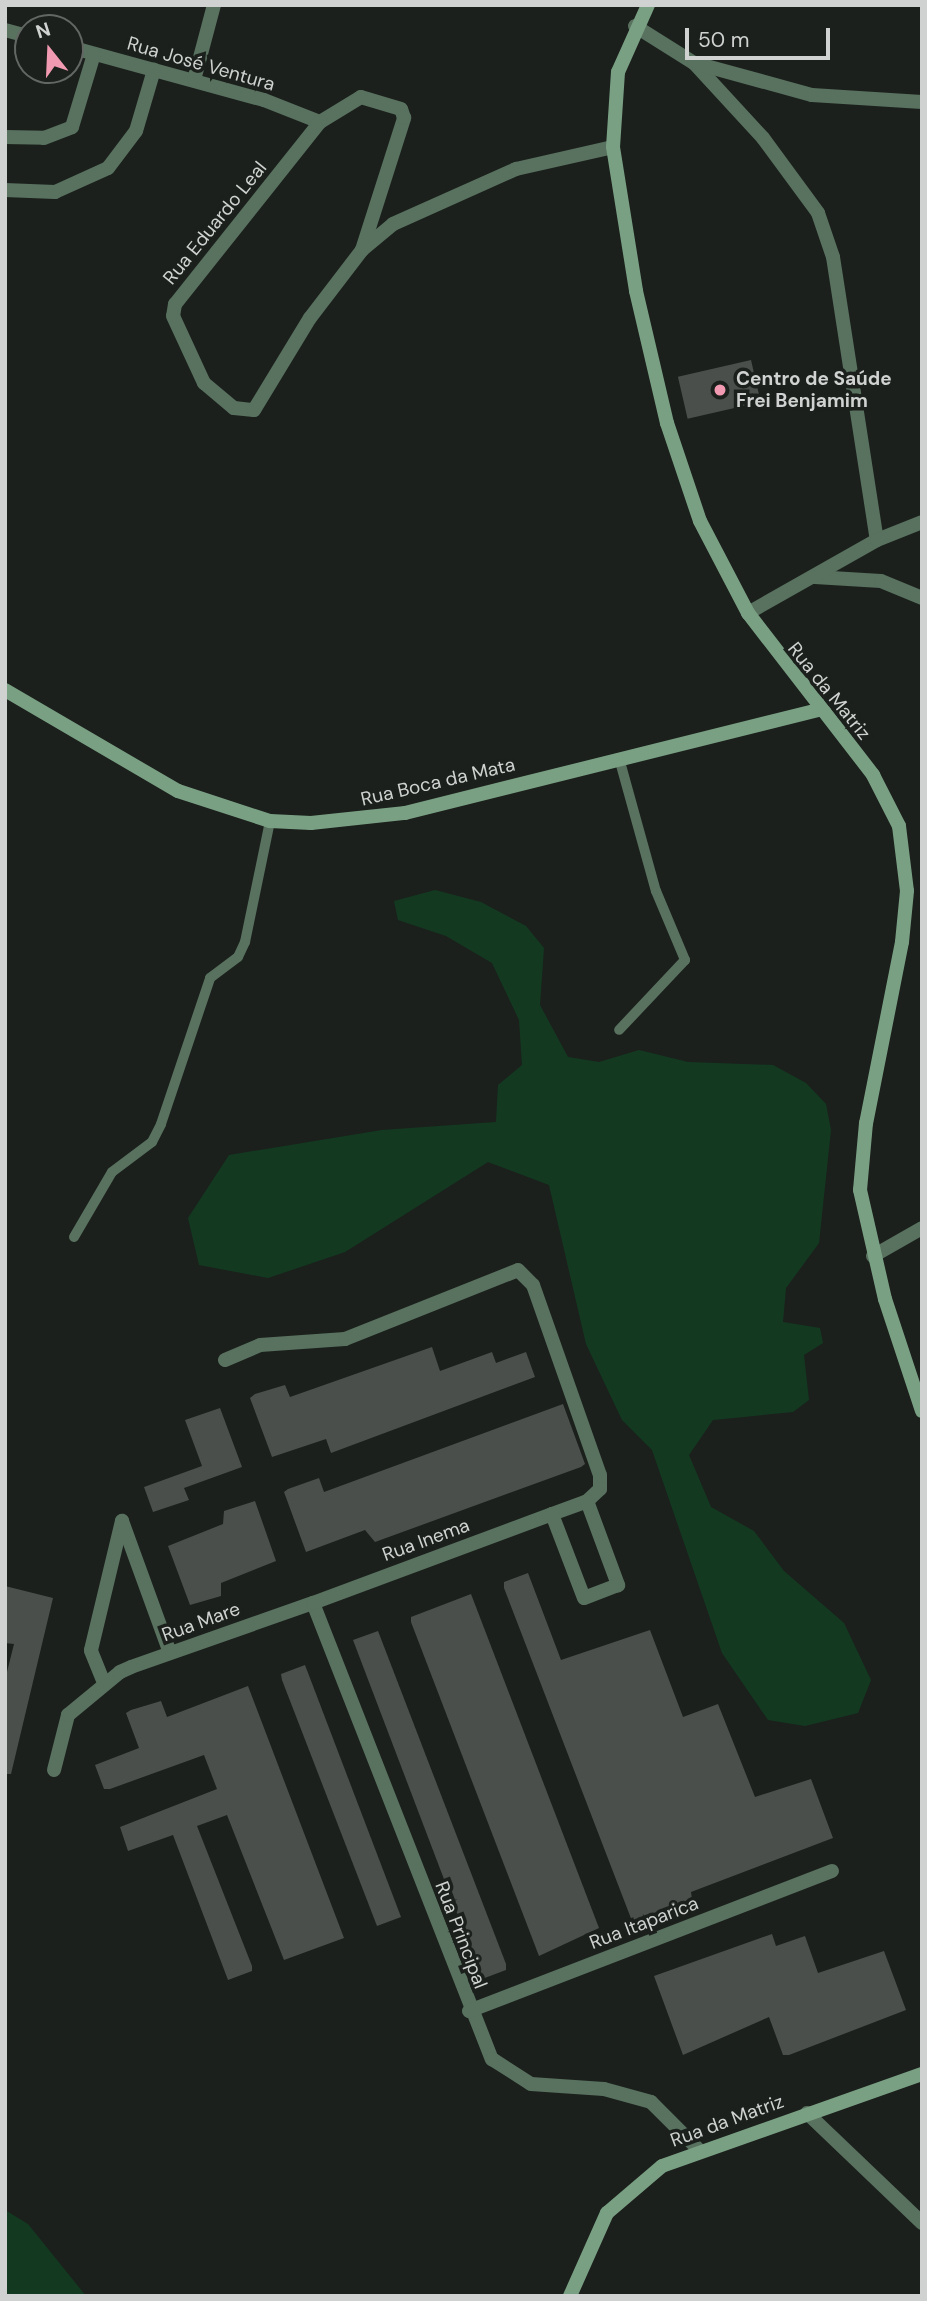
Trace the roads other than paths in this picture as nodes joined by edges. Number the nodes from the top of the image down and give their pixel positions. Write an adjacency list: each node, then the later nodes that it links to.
1 (214, 5): 8 (street)
2 (648, 5): 3 (main road, Rua da Matriz)
3 (635, 26): 6 (street); 12 (main road, Rua da Matriz)
4 (84, 51): 5 (street, Rua José Ventura)
5 (94, 54): 7 (street, Rua José Ventura); 11 (street)
6 (694, 63): 9 (street); 16 (street)
7 (154, 70): 8 (street, Rua José Ventura); 13 (street)
8 (194, 80): 10 (street, Rua José Ventura)
9 (922, 102)
10 (320, 122): 14 (street, Rua Eduardo Leal); 14 (street, Rua Eduardo Leal)
11 (5, 137)
12 (613, 147): 14 (street, Rua Eduardo Leal); 19 (main road, Rua da Matriz)
13 (5, 190)
14 (362, 250)
15 (922, 522): 16 (street)
16 (877, 540): 17 (street)
17 (814, 577): 18 (street); 19 (street)
18 (922, 598)
19 (748, 614): 21 (main road, Rua da Matriz)
20 (5, 690): 23 (main road, Rua Boca da Mata)
21 (819, 710): 22 (main road, Rua Boca da Mata); 27 (main road, Rua da Matriz)
22 (619, 758): 23 (main road, Rua Boca da Mata); 24 (lane)
23 (270, 821): 26 (lane)
24 (620, 1030)
25 (922, 1228): 27 (street)
26 (74, 1237)
27 (873, 1256): 29 (main road, Rua da Matriz)
28 (225, 1360): 30 (street)
29 (922, 1411)
30 (587, 1501): 31 (street, Rua Inema); 31 (street)
31 (552, 1514): 32 (street, Rua Inema)
32 (313, 1603): 33 (street, Rua Mare); 37 (street, Rua Principal)
33 (170, 1653): 34 (street, Rua Mare); 34 (street)
34 (104, 1683): 35 (street, Rua Mare)
35 (54, 1770)
36 (832, 1871): 37 (street, Rua Itaparica)
37 (469, 2011): 40 (street, Rua Principal)
38 (922, 2074): 39 (main road, Rua da Matriz)
39 (807, 2113): 40 (main road, Rua da Matriz); 41 (street)
40 (698, 2148): 42 (main road, Rua da Matriz)
41 (922, 2223)
42 (570, 2296)

